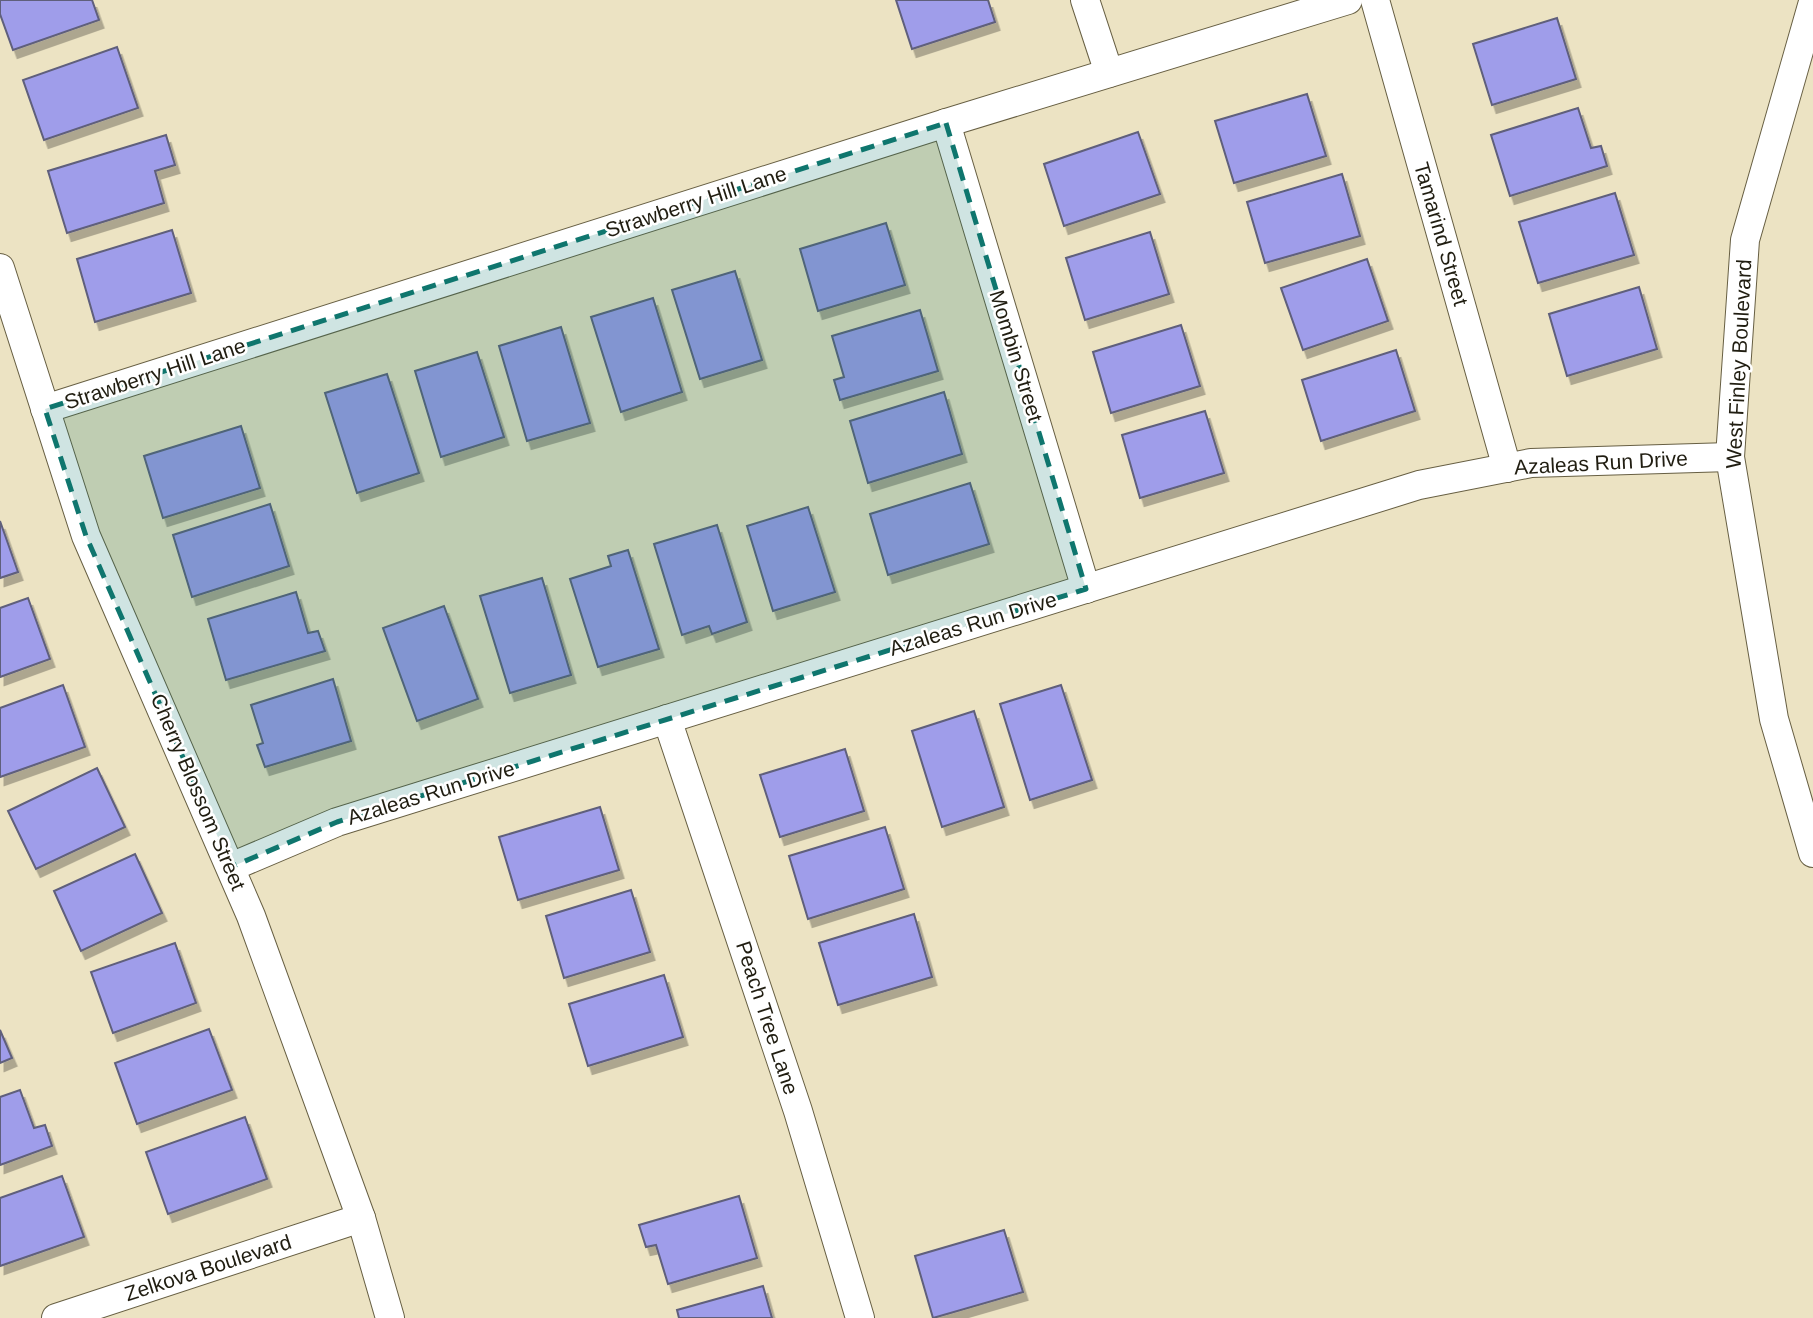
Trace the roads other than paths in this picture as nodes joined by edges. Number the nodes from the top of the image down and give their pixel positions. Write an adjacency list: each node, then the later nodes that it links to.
1 (1085, 0): 5 (street)
2 (1348, 0): 5 (street, Strawberry Hill Lane)
3 (1375, 0): 10 (street, Tamarind Street)
4 (1813, 2): 9 (street, West Finley Boulevard)
5 (1109, 73): 6 (street, Strawberry Hill Lane)
6 (946, 123): 8 (street, Strawberry Hill Lane); 11 (street, Mombin Street)
7 (0, 268): 8 (street, Cherry Blossom Street)
8 (45, 409): 14 (street, Cherry Blossom Street)
9 (1731, 457): 10 (street, Azaleas Run Drive); 13 (street, West Finley Boulevard)
10 (1507, 468): 11 (street, Azaleas Run Drive)
11 (1086, 589): 12 (street, Azaleas Run Drive)
12 (667, 719): 14 (street, Azaleas Run Drive); 18 (street, Peach Tree Lane)
13 (1813, 853)
14 (231, 867): 15 (street, Cherry Blossom Street)
15 (361, 1218): 16 (street, Zelkova Boulevard); 17 (street, Cherry Blossom Street)
16 (56, 1318)
17 (390, 1318)
18 (860, 1318)

